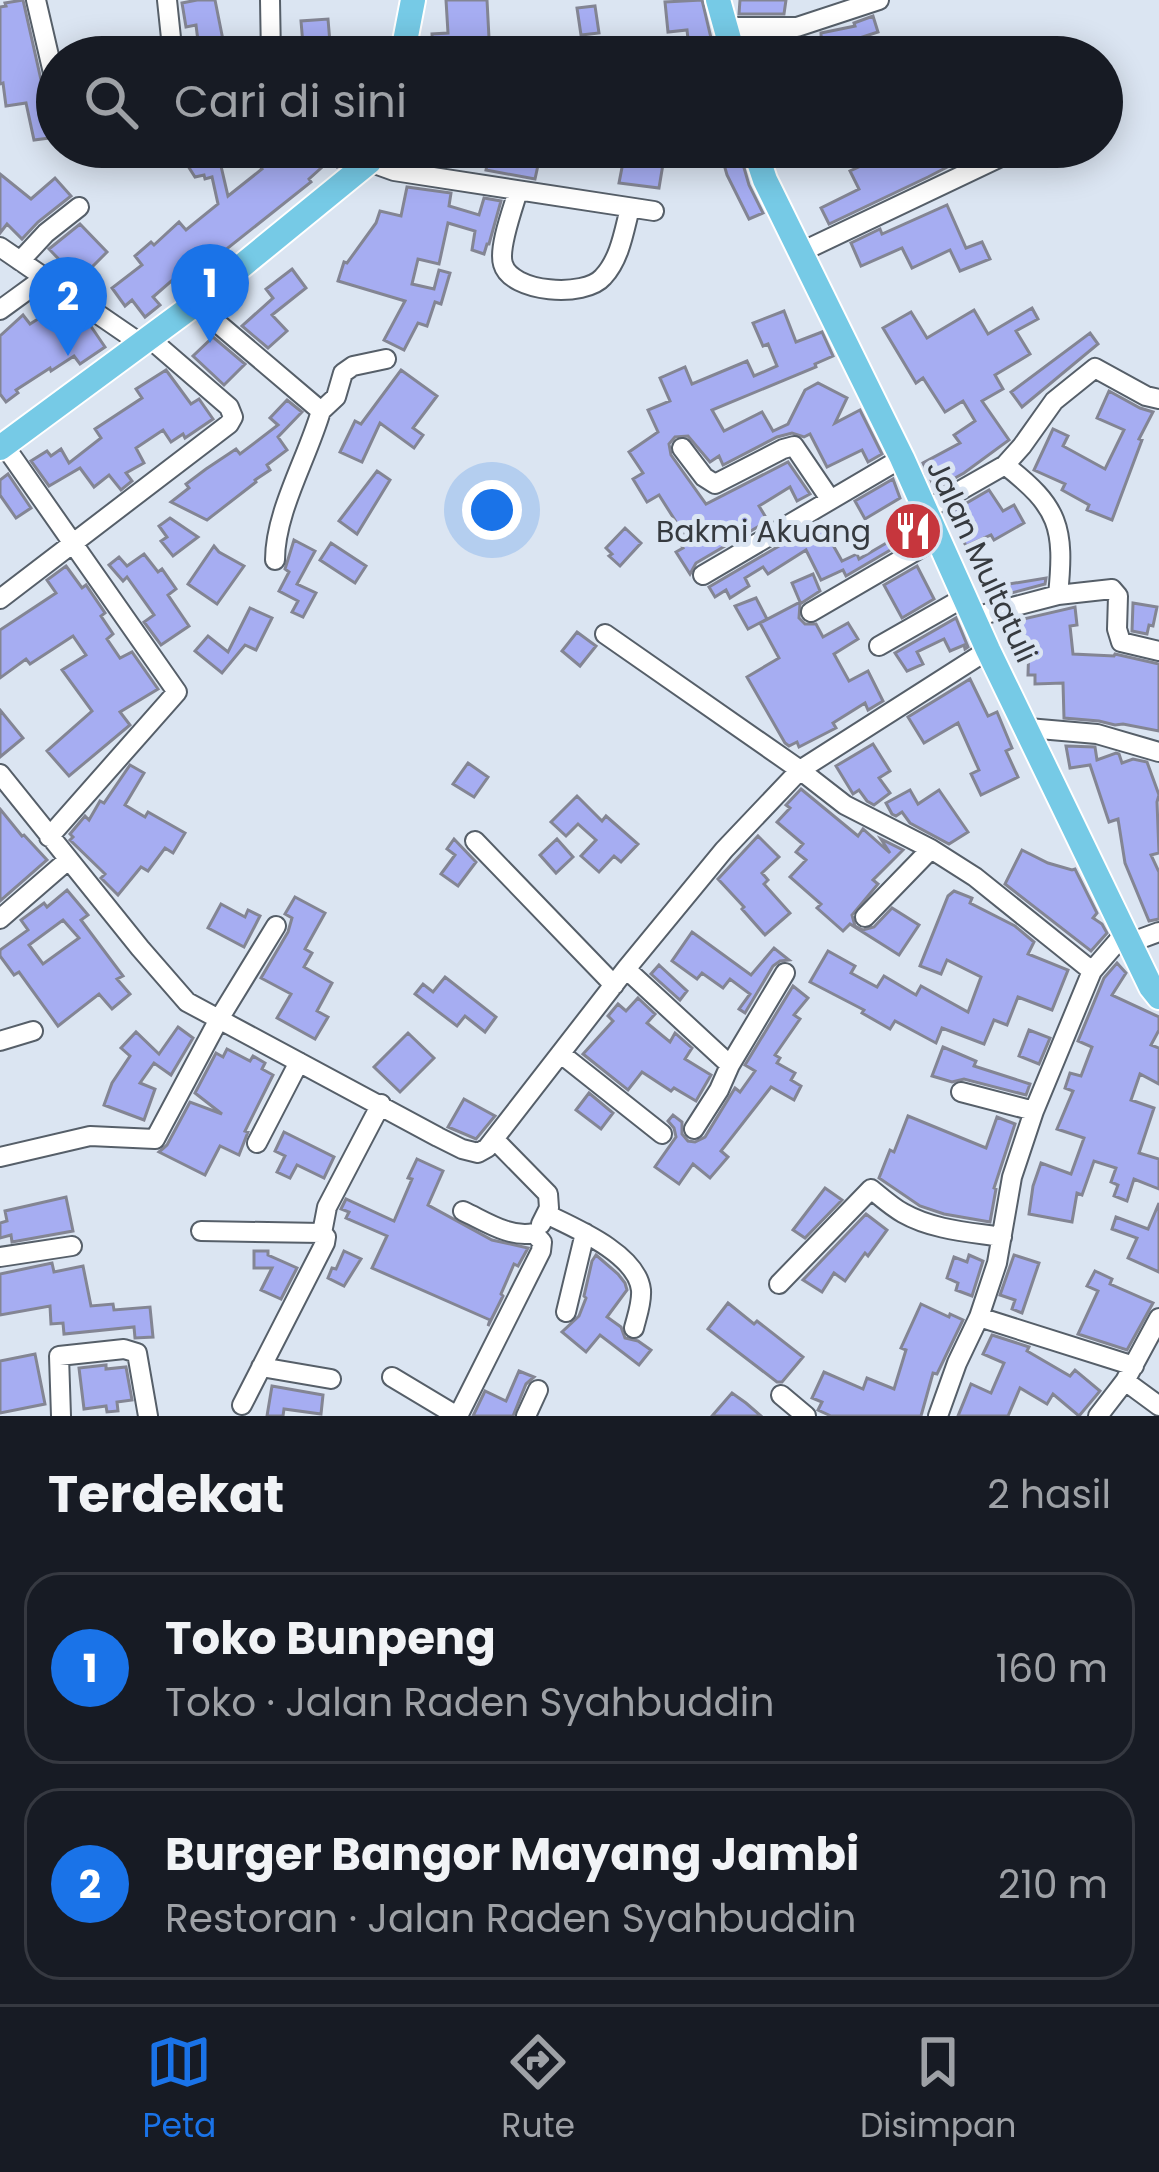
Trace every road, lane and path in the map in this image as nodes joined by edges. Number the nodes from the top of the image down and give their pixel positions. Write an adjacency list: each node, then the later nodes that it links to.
1 (36, 0): 8 (street)
2 (167, 0): 9 (street)
3 (270, 0): 10 (street)
4 (413, 0): 11 (main road)
5 (718, 0): 7 (main road)
6 (879, 0): 7 (street)
7 (728, 28): 12 (main road)
8 (44, 36)
9 (171, 36)
10 (271, 36)
11 (406, 36)
12 (730, 36)
13 (358, 168): 25 (main road)
14 (390, 168): 17 (street)
15 (760, 168): 22 (main road, Jalan Multatuli)
16 (978, 168): 22 (street)
17 (518, 191): 19 (street); 19 (street)
18 (79, 207): 23 (street)
19 (630, 208): 20 (street)
20 (654, 211)
21 (0, 248): 23 (street)
22 (799, 253): 33 (main road, Jalan Multatuli)
23 (20, 261): 24 (street)
24 (44, 278): 26 (street); 27 (street)
25 (195, 304): 27 (main road); 30 (street)
26 (0, 310)
27 (144, 340): 31 (main road); 38 (street)
28 (386, 359): 30 (street)
29 (1159, 399): 34 (street)
30 (320, 411): 39 (street)
31 (2, 447): 38 (street)
32 (682, 448): 35 (street)
33 (902, 458): 35 (street); 36 (main road, Jalan Multatuli)
34 (1004, 465): 36 (street); 41 (street)
35 (830, 499): 40 (street)
36 (926, 510): 37 (main road, Jalan Multatuli)
37 (938, 538): 43 (main road, Jalan Multatuli); 44 (street)
38 (73, 545): 42 (street); 53 (street)
39 (275, 560)
40 (703, 575)
41 (1058, 595): 43 (street); 48 (street)
42 (0, 598)
43 (969, 607): 46 (street); 47 (main road, Jalan Multatuli)
44 (811, 612)
45 (605, 634): 51 (street)
46 (879, 646)
47 (988, 650): 49 (main road, Jalan Multatuli); 51 (street)
48 (1159, 651)
49 (1028, 728): 50 (street); 61 (main road, Jalan Multatuli)
50 (1159, 752)
51 (800, 770): 55 (street); 64 (street)
52 (0, 775): 53 (street)
53 (49, 837): 56 (street)
54 (475, 841): 64 (street)
55 (931, 849): 57 (street); 62 (street)
56 (68, 860): 58 (street); 66 (street)
57 (865, 916)
58 (0, 919)
59 (276, 926): 66 (street)
60 (1159, 932): 61 (street)
61 (1126, 939): 62 (street); 65 (main road, Jalan Multatuli)
62 (1092, 971): 74 (street)
63 (785, 973): 71 (street)
64 (620, 977): 69 (street); 71 (street)
65 (1159, 997)
66 (219, 1019): 70 (street); 79 (street)
67 (33, 1031): 68 (street)
68 (0, 1041)
69 (561, 1054): 76 (street); 77 (street)
70 (299, 1062): 73 (street); 78 (street)
71 (730, 1064): 75 (street)
72 (962, 1091): 74 (street)
73 (381, 1104): 77 (street); 83 (street)
74 (1034, 1111): 86 (street)
75 (694, 1129)
76 (662, 1134)
77 (494, 1139): 81 (street)
78 (257, 1143)
79 (0, 1157)
80 (463, 1210): 84 (street)
81 (546, 1214): 84 (street); 85 (street)
82 (201, 1231): 83 (street)
83 (322, 1233): 94 (street)
84 (534, 1233): 104 (street)
85 (585, 1233): 90 (street); 93 (street)
86 (1002, 1237): 89 (street); 91 (street)
87 (72, 1246): 88 (street)
88 (0, 1257)
89 (779, 1284)
90 (566, 1312)
91 (979, 1317): 95 (street); 107 (street)
92 (1159, 1318): 95 (street)
93 (634, 1328)
94 (261, 1367): 97 (street); 100 (street)
95 (1130, 1374): 101 (street); 108 (street)
96 (392, 1376): 104 (street)
97 (331, 1379)
98 (538, 1390): 105 (street)
99 (782, 1395): 106 (street)
100 (242, 1405)
101 (1159, 1406)
102 (62, 1416): 103 (street)
103 (148, 1416)
104 (457, 1416)
105 (526, 1416)
106 (806, 1416)
107 (938, 1416)
108 (1098, 1416)

